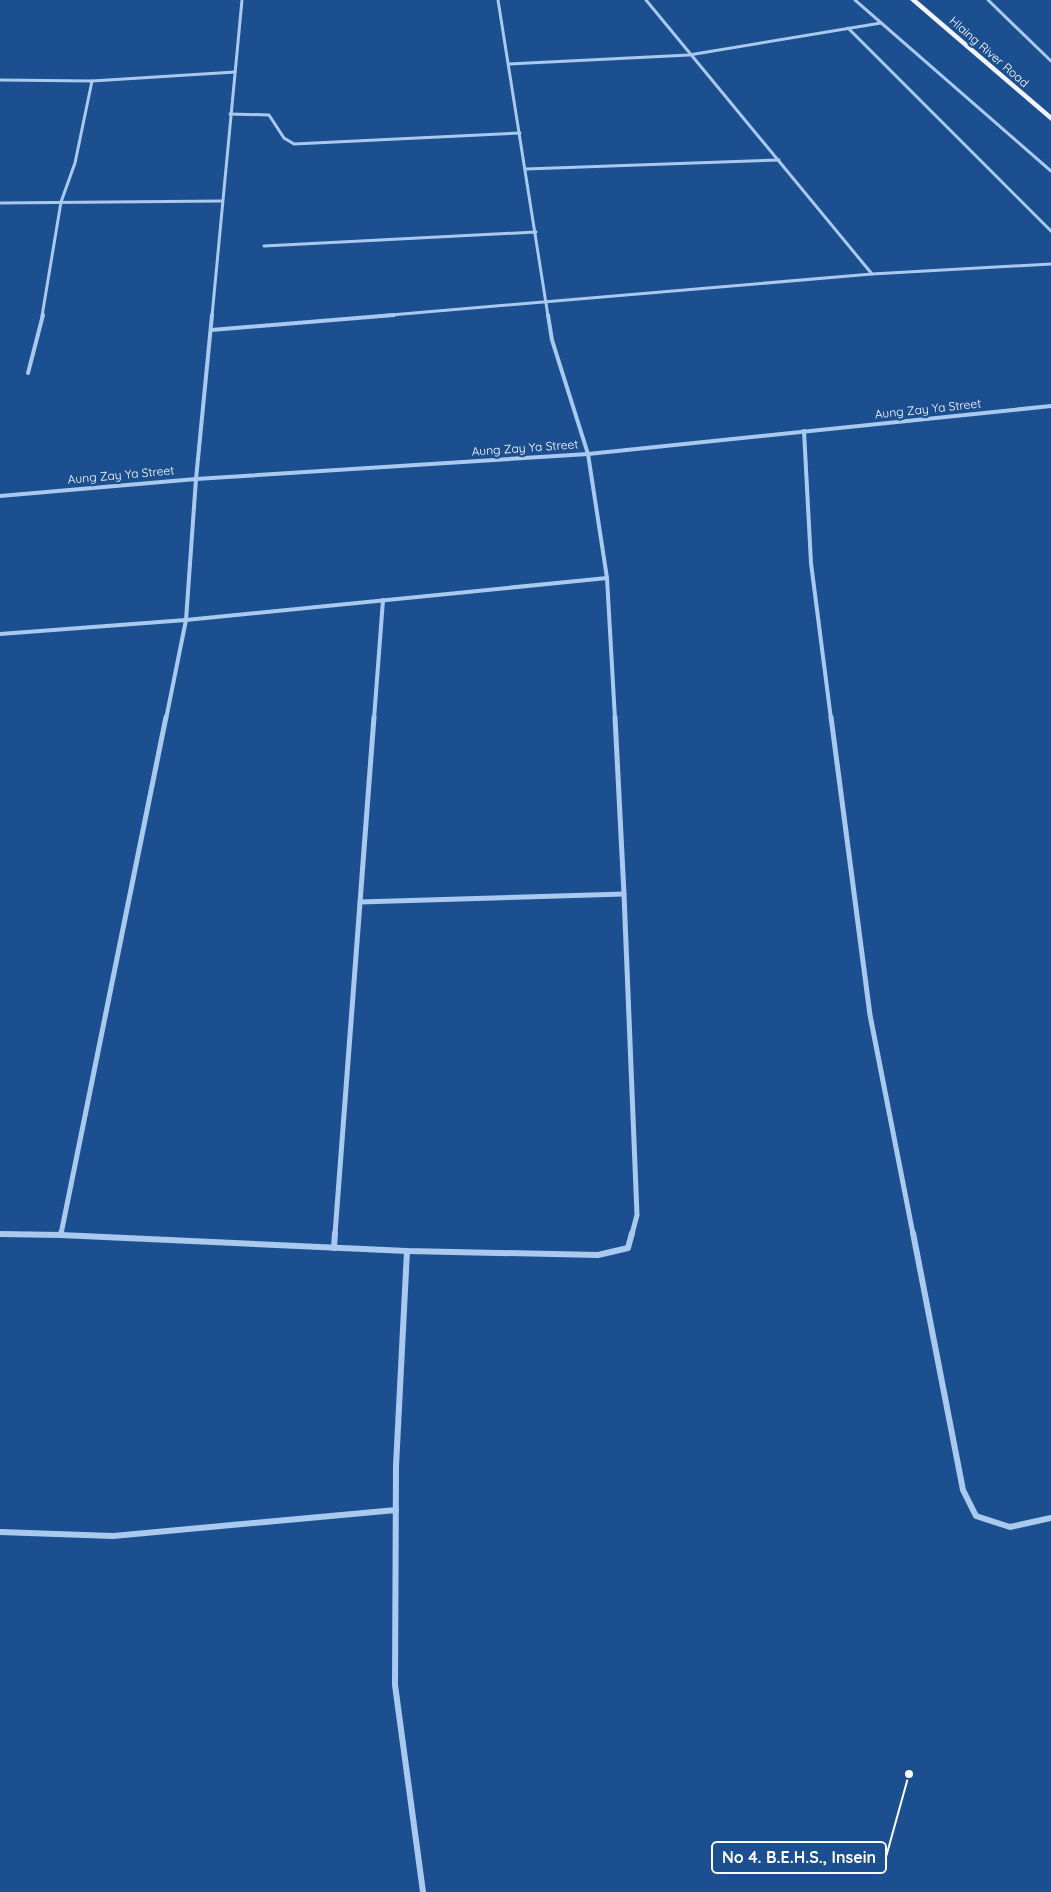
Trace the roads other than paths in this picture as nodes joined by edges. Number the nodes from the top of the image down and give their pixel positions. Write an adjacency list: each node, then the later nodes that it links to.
1 (242, 0): 12 (street)
2 (498, 0): 11 (street)
3 (646, 0): 9 (street)
4 (855, 0): 7 (street)
5 (913, 0): 16 (main road, Hlaing River Road)
6 (988, 0): 10 (street)
7 (880, 22): 8 (street); 20 (street)
8 (848, 28): 9 (street); 24 (street)
9 (689, 55): 11 (street); 18 (street)
10 (1051, 61)
11 (509, 64): 17 (street)
12 (235, 72): 14 (street); 15 (street)
13 (0, 80): 14 (street)
14 (92, 81): 22 (street)
15 (230, 114): 17 (street); 21 (street)
16 (1051, 120)
17 (520, 133): 19 (street)
18 (779, 160): 19 (street); 28 (street)
19 (526, 169): 25 (street)
20 (1051, 171)
21 (221, 201): 22 (street); 30 (street)
22 (61, 202): 23 (street); 31 (street)
23 (0, 203)
24 (1051, 231)
25 (536, 232): 26 (street); 29 (street)
26 (264, 246)
27 (1051, 264): 28 (street)
28 (872, 274): 29 (street)
29 (545, 301): 30 (street); 34 (street)
30 (211, 330): 35 (street)
31 (28, 373)
32 (1051, 406): 33 (street, Aung Zay Ya Street)
33 (804, 431): 34 (street, Aung Zay Ya Street); 48 (street)
34 (588, 454): 35 (street, Aung Zay Ya Street); 37 (street)
35 (196, 479): 36 (street, Aung Zay Ya Street); 39 (street)
36 (0, 496)
37 (607, 578): 38 (street); 41 (street)
38 (382, 600): 39 (street); 42 (street)
39 (186, 620): 40 (street); 44 (street)
40 (0, 634)
41 (624, 894): 42 (street); 46 (street)
42 (360, 902): 45 (street)
43 (0, 1234): 44 (street)
44 (61, 1235): 45 (street)
45 (334, 1248): 46 (street)
46 (407, 1251): 47 (street)
47 (396, 1510): 49 (street); 50 (street)
48 (1051, 1518)
49 (0, 1532)
50 (423, 1892)

